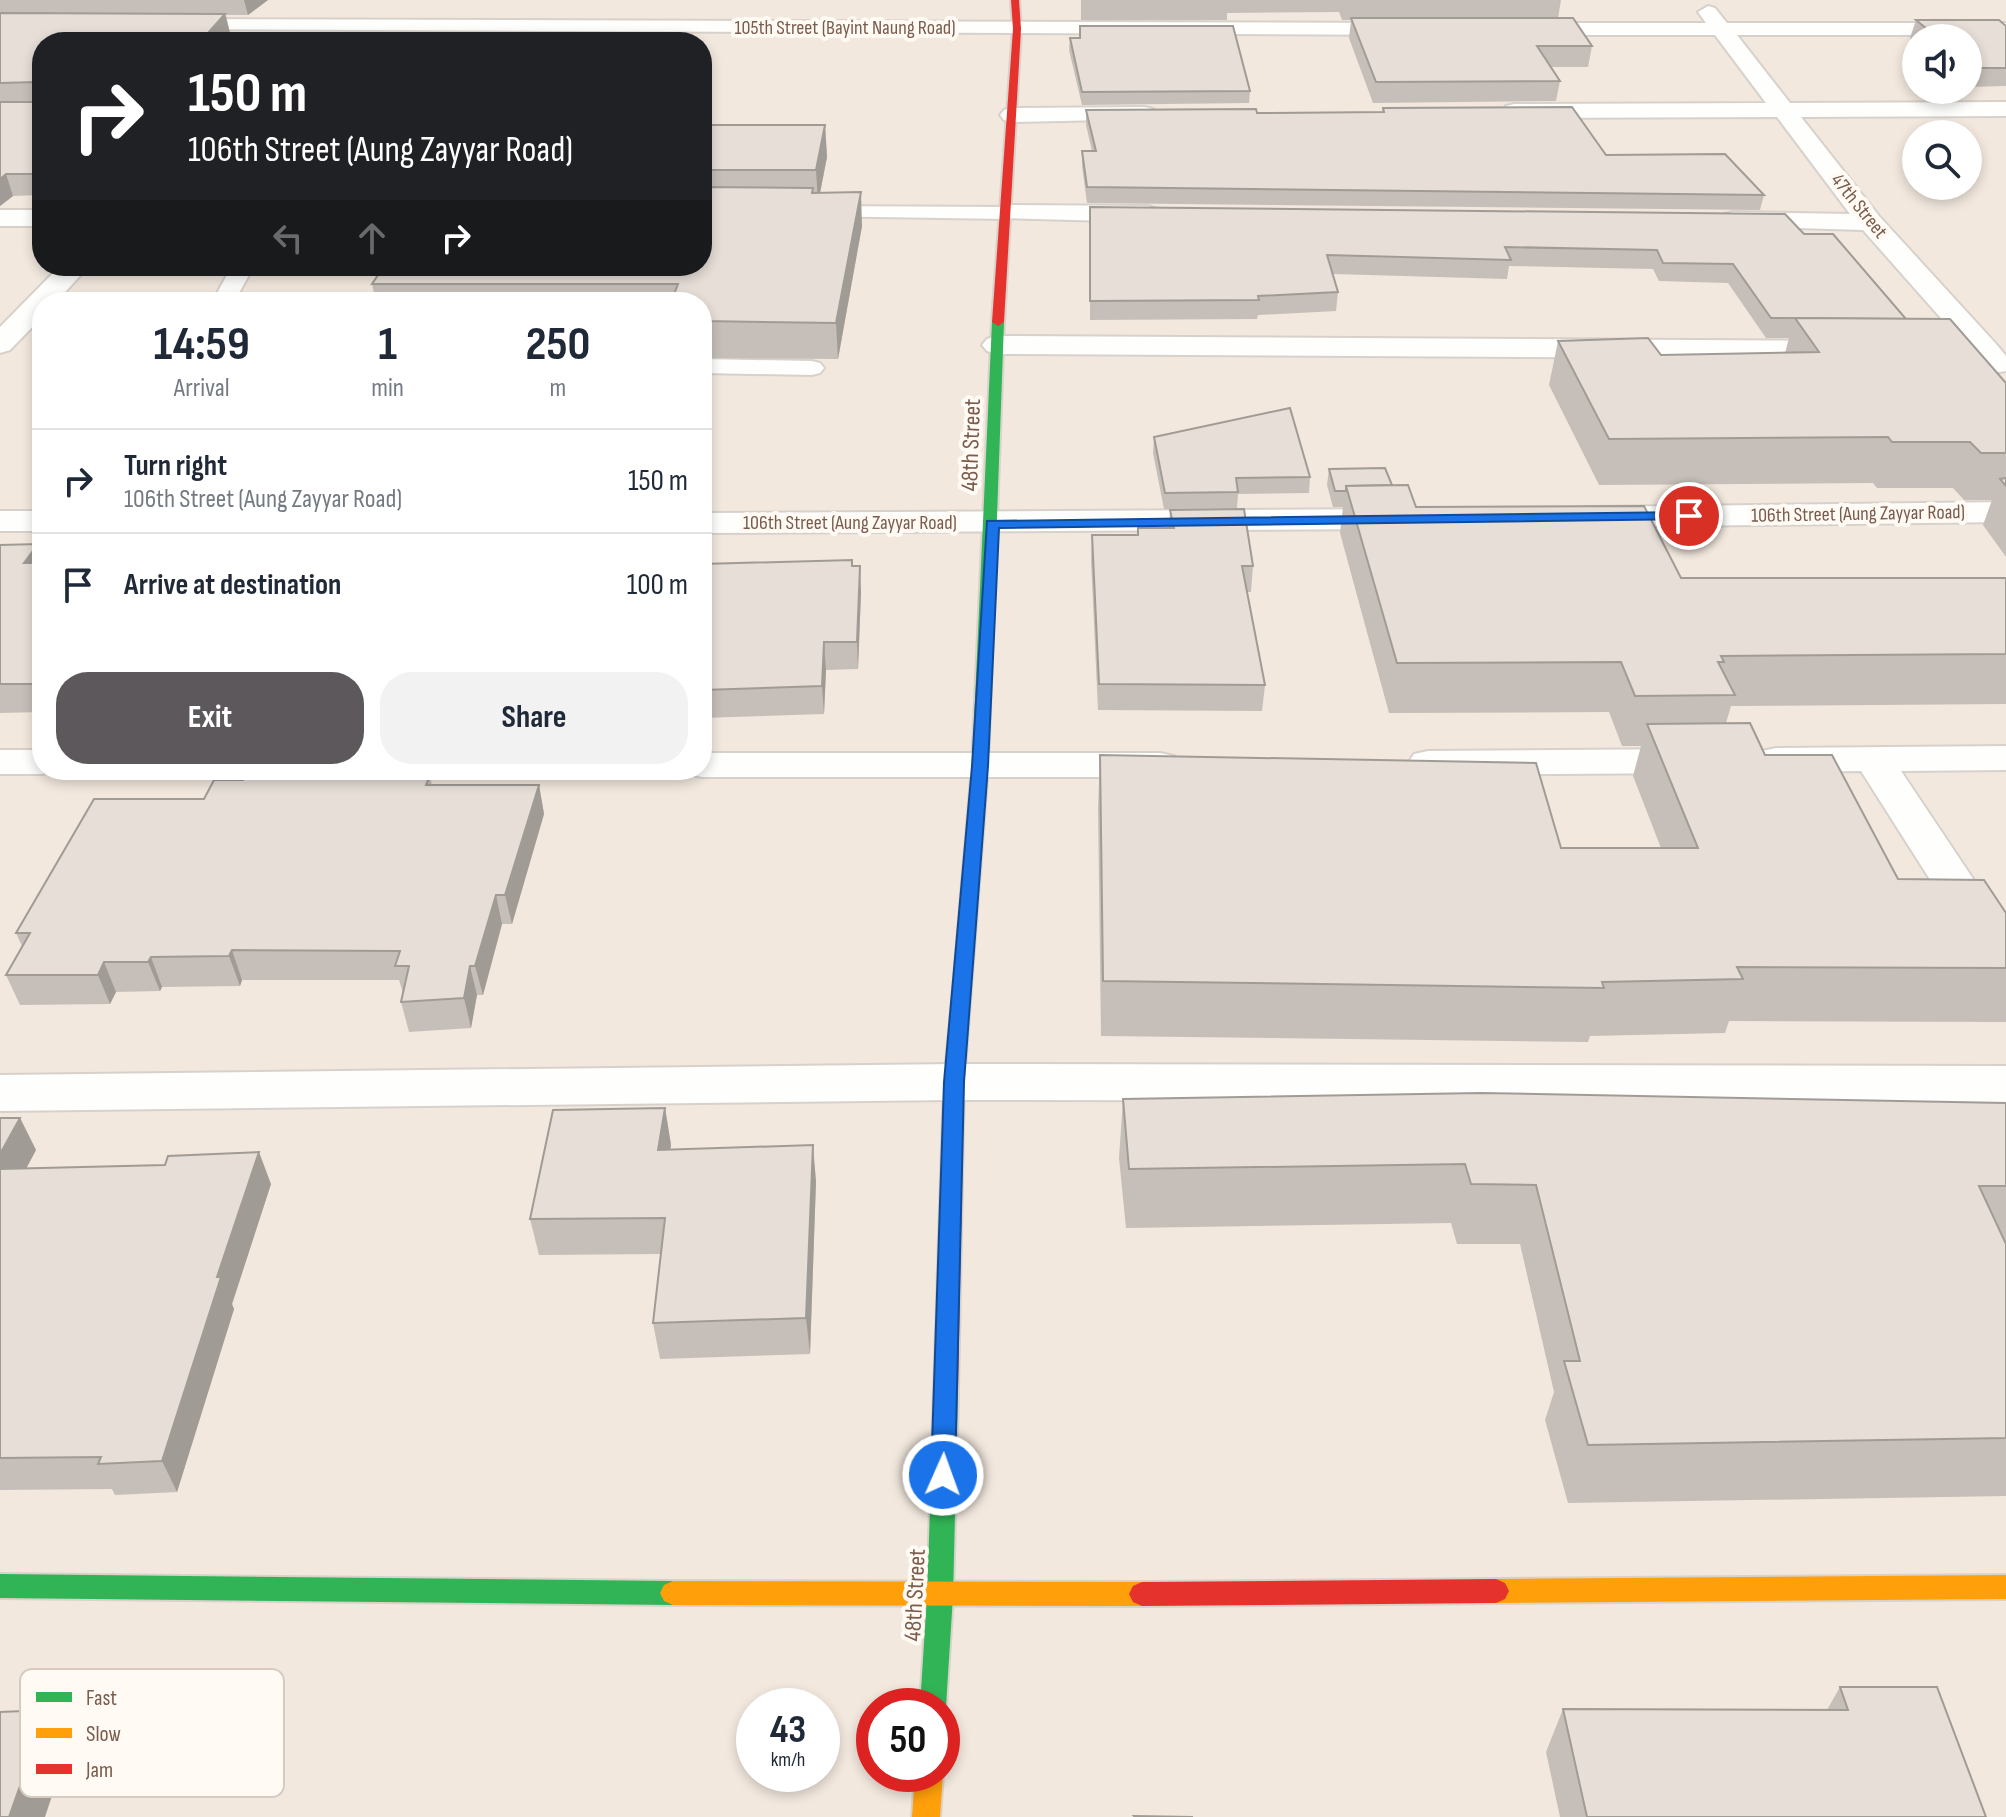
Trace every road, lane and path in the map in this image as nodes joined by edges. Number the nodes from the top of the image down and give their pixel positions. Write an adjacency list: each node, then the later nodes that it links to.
1 (1015, 0): 5 (main road, 48th Street)
2 (1699, 0): 8 (street, 47th Street)
3 (154, 25): 4 (street, 105th Street (Bayint Naung Road))
4 (291, 26): 5 (street, 105th Street (Bayint Naung Road))
5 (1017, 29): 6 (street, 105th Street (Bayint Naung Road)); 14 (main road, 48th Street)
6 (1433, 29)
7 (1497, 29): 8 (street)
8 (1721, 29): 9 (street); 10 (street, 47th Street)
9 (2006, 29)
10 (1781, 109): 11 (street); 12 (street); 21 (street, 47th Street)
11 (2006, 109)
12 (1499, 111)
13 (1169, 114): 14 (street)
14 (1012, 115): 16 (main road, 48th Street)
15 (793, 212): 16 (lane)
16 (1006, 213): 17 (street); 26 (main road, 48th Street)
17 (1181, 214)
18 (0, 218): 19 (street)
19 (32, 218)
20 (1714, 220): 21 (street)
21 (1870, 222): 27 (street, 47th Street)
22 (65, 276): 23 (street)
23 (50, 292)
24 (32, 311): 25 (street)
25 (0, 344)
26 (997, 345): 27 (street); 37 (main road, 48th Street)
27 (1987, 351): 30 (street, 47th Street)
28 (712, 366): 29 (lane)
29 (812, 368)
30 (2006, 375)
31 (2006, 512): 32 (street, 106th Street (Aung Zayyar Road))
32 (1563, 517)
33 (1436, 519): 37 (street, 106th Street (Aung Zayyar Road))
34 (0, 521): 35 (street)
35 (32, 521)
36 (712, 523): 37 (street, 106th Street (Aung Zayyar Road))
37 (992, 524): 45 (main road, 48th Street)
38 (2006, 758): 39 (street)
39 (1873, 759): 42 (street); 46 (street)
40 (0, 762): 41 (street)
41 (32, 762)
42 (1395, 763)
43 (1203, 764): 45 (street)
44 (712, 765): 45 (street)
45 (980, 766): 47 (main road, 48th Street)
46 (2006, 963)
47 (954, 1082): 48 (street); 49 (street); 52 (main road, 48th Street)
48 (2006, 1084)
49 (0, 1093)
50 (0, 1586): 52 (main road)
51 (2006, 1587): 52 (main road)
52 (940, 1596): 53 (main road, 48th Street)
53 (934, 1688)
54 (928, 1792): 55 (main road)
55 (926, 1817)

